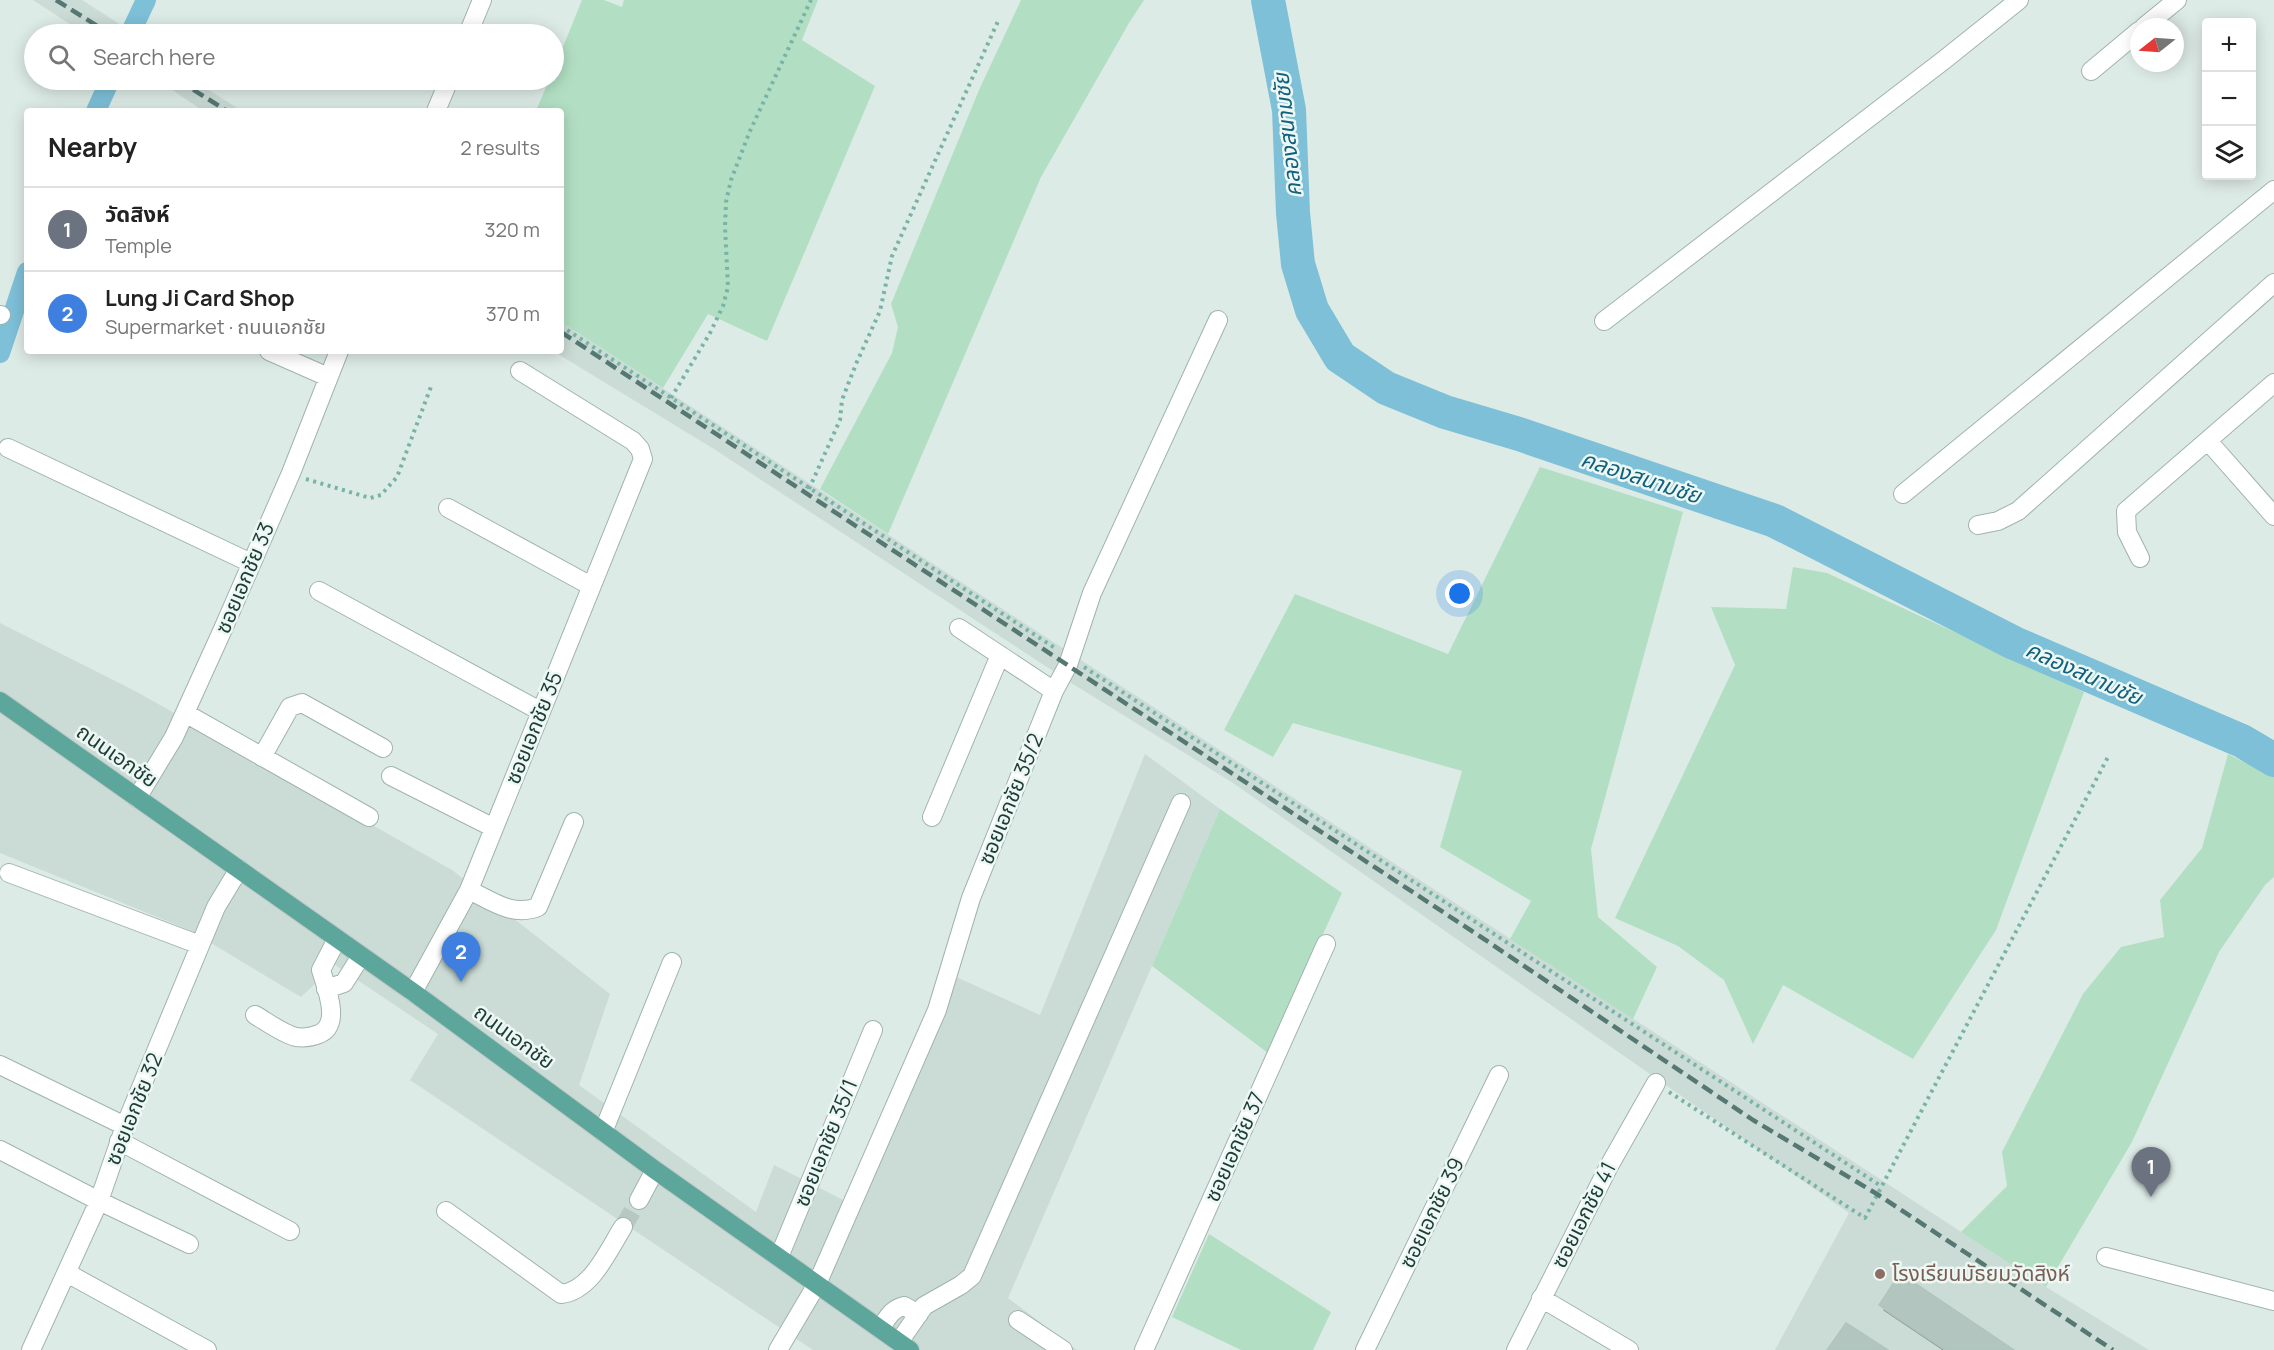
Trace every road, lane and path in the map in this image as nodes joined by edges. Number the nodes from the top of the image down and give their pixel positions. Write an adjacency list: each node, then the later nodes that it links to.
1 (482, 0): 7 (street)
2 (810, 0): 23 (path)
3 (2019, 0): 15 (street)
4 (2177, 0): 5 (street)
5 (2155, 18)
6 (999, 20): 27 (path)
7 (472, 24)
8 (2130, 38): 9 (street)
9 (2091, 70)
10 (445, 90): 11 (street)
11 (437, 108)
12 (2274, 190): 28 (street)
13 (2274, 283): 31 (street)
14 (1218, 320): 38 (street, ซอยเอกชัย 35/2)
15 (1604, 321)
16 (564, 328): 23 (path)
17 (276, 354): 20 (street)
18 (338, 354): 20 (street, ซอยเอกชัย 33)
19 (520, 371): 34 (street, ซอยเอกชัย 35)
20 (328, 377): 26 (street, ซอยเอกชัย 33)
21 (2274, 383): 24 (street)
22 (432, 384): 26 (path)
23 (671, 398): 27 (path)
24 (2208, 441): 30 (street); 32 (street)
25 (8, 448): 33 (street)
26 (291, 473): 33 (street, ซอยเอกชัย 33)
27 (809, 489): 38 (path)
28 (1903, 494)
29 (448, 508): 34 (street)
30 (2274, 516)
31 (1978, 525)
32 (2140, 558)
33 (251, 563): 42 (street, ซอยเอกชัย 33)
34 (591, 586): 41 (street, ซอยเอกชัย 35)
35 (319, 591): 41 (street)
36 (959, 628): 37 (street)
37 (1000, 655): 39 (street); 50 (street)
38 (1070, 658): 39 (street, ซอยเอกชัย 35/2); 72 (path)
39 (1054, 691): 82 (street, ซอยเอกชัย 35/2)
40 (0, 701): 47 (main road, ถนนเอกชัย)
41 (540, 711): 52 (street, ซอยเอกชัย 35)
42 (185, 713): 44 (street); 47 (street, ซอยเอกชัย 33)
43 (383, 748): 44 (street)
44 (262, 757): 49 (street)
45 (2108, 757): 72 (path)
46 (391, 776): 52 (street)
47 (137, 798): 53 (main road, ถนนเอกชัย)
48 (1181, 803): 85 (street)
49 (369, 817)
50 (932, 817)
51 (574, 822): 55 (street)
52 (494, 828): 55 (street, ซอยเอกชัย 35)
53 (238, 869): 56 (main road, ถนนเอกชัย); 58 (street, ซอยเอกชัย 32)
54 (9, 873): 58 (street)
55 (469, 890): 62 (street, ซอยเอกชัย 35)
56 (337, 939): 59 (main road, ถนนเอกชัย); 61 (street)
57 (1326, 944): 93 (street, ซอยเอกชัย 37)
58 (200, 945): 69 (street, ซอยเอกชัย 32)
59 (361, 956): 61 (street); 62 (main road, ถนนเอกชัย)
60 (672, 962): 68 (street)
61 (327, 990): 63 (street)
62 (413, 992): 68 (main road, ถนนเอกชัย)
63 (255, 1015)
64 (873, 1030): 79 (street, ซอยเอกชัย 35/1)
65 (0, 1065): 69 (street)
66 (1499, 1075): 94 (street, ซอยเอกชัย 39)
67 (1656, 1083): 72 (path); 83 (street, ซอยเอกชัย 41)
68 (603, 1132): 71 (main road, ถนนเอกชัย)
69 (122, 1133): 74 (street, ซอยเอกชัย 32); 77 (street)
70 (0, 1150): 74 (street)
71 (655, 1170): 73 (street); 79 (main road, ถนนเอกชัย)
72 (1881, 1186)
73 (639, 1200)
74 (99, 1201): 78 (street); 81 (street, ซอยเอกชัย 32)
75 (446, 1211): 76 (street)
76 (623, 1227)
77 (291, 1231)
78 (189, 1244)
79 (779, 1257): 82 (main road, ถนนเอกชัย)
80 (2106, 1257): 84 (street)
81 (67, 1273): 89 (street, ซอยเอกชัย 32); 90 (street)
82 (817, 1284): 87 (main road, ถนนเอกชัย); 91 (street, ซอยเอกชัย 35/2)
83 (1541, 1298): 95 (street, ซอยเอกชัย 41); 96 (street)
84 (2274, 1301)
85 (919, 1314): 87 (street); 88 (street)
86 (1017, 1320): 92 (street)
87 (880, 1329): 88 (main road, ถนนเอกชัย)
88 (905, 1346)
89 (31, 1350)
90 (207, 1350)
91 (778, 1350)
92 (1063, 1350)
93 (1144, 1350)
94 (1365, 1350)
95 (1516, 1350)
96 (1629, 1350)

